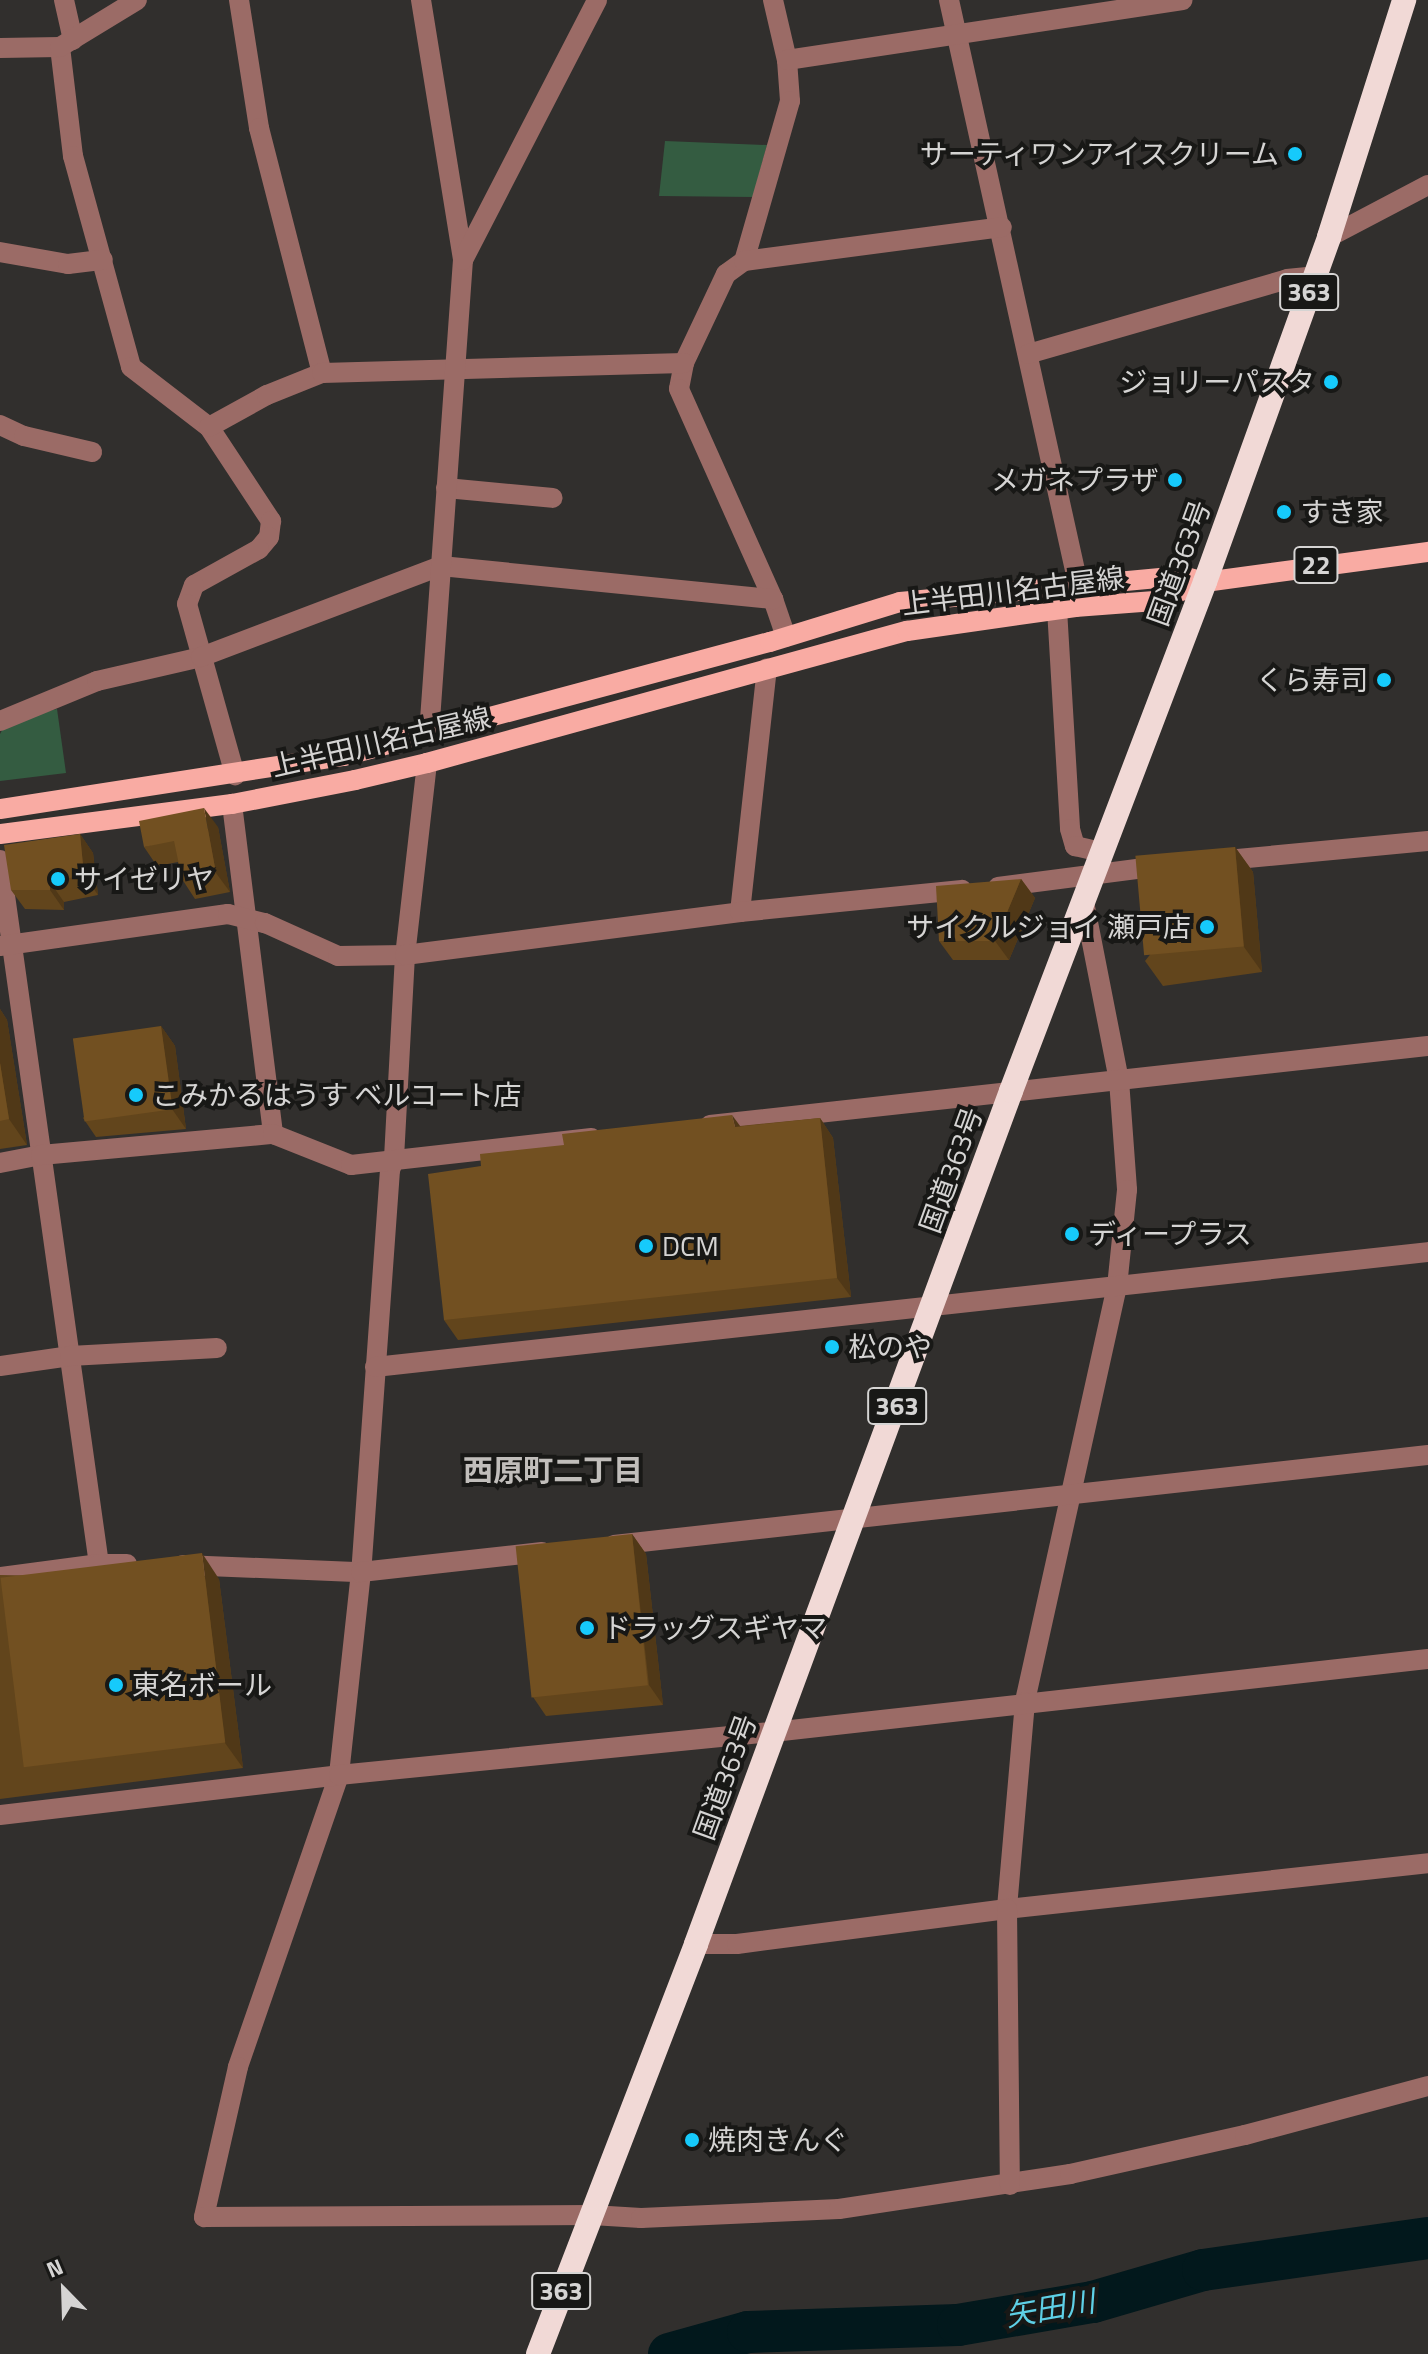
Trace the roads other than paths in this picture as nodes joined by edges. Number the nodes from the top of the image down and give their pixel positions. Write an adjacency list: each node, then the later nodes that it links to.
1 (64, 0): 11 (street)
2 (137, 0): 11 (street)
3 (239, 0): 25 (street)
4 (421, 0): 19 (street)
5 (597, 0): 19 (street)
6 (773, 0): 13 (street)
7 (949, 0): 10 (street)
8 (1182, 0): 10 (street)
9 (1404, 0): 16 (highway, 国道363号 / 363)
10 (959, 36): 13 (street); 15 (street)
11 (66, 43): 12 (street); 18 (street)
12 (0, 48)
13 (787, 60): 20 (street)
14 (1428, 185): 16 (street)
15 (1002, 227): 20 (street); 22 (street)
16 (1329, 237): 21 (highway, 国道363号 / 363)
17 (0, 252): 18 (street)
18 (103, 260): 27 (street)
19 (463, 260): 24 (street)
20 (744, 261): 23 (street)
21 (1315, 276): 22 (street); 33 (highway, 国道363号 / 363)
22 (1028, 354): 34 (street)
23 (684, 363): 24 (street); 35 (street)
24 (456, 370): 25 (street); 29 (street)
25 (322, 373): 27 (street)
26 (0, 425): 28 (street)
27 (209, 427): 38 (street)
28 (92, 452)
29 (446, 488): 30 (street); 32 (street)
30 (553, 498)
31 (1428, 552): 33 (main road, 22)
32 (441, 566): 35 (street); 38 (street); 41 (street)
33 (1205, 582): 34 (main road, 上半田川名古屋線); 36 (main road, 上半田川名古屋線); 49 (highway, 国道363号 / 363)
34 (1078, 584): 37 (main road, 上半田川名古屋線)
35 (773, 599): 37 (street)
36 (1057, 609): 39 (main road, 上半田川名古屋線); 49 (street)
37 (786, 637): 41 (main road, 上半田川名古屋線)
38 (201, 657): 40 (street); 43 (street)
39 (767, 668): 42 (main road, 上半田川名古屋線); 51 (street)
40 (0, 721)
41 (429, 734): 43 (main road, 上半田川名古屋線)
42 (427, 763): 44 (main road, 上半田川名古屋線); 54 (street)
43 (235, 775): 45 (main road, 上半田川名古屋線)
44 (232, 804): 46 (main road, 上半田川名古屋線); 52 (street)
45 (0, 809)
46 (0, 834)
47 (1428, 841): 49 (street)
48 (0, 860): 53 (street)
49 (1098, 863): 50 (highway, 国道363号 / 363); 51 (street)
50 (1084, 902): 56 (street); 57 (highway, 国道363号 / 363)
51 (740, 912): 54 (street)
52 (246, 917): 53 (street); 54 (street); 59 (street)
53 (6, 946): 61 (street)
54 (405, 955): 62 (street)
55 (1428, 1046): 56 (street)
56 (1119, 1080): 57 (street); 65 (street)
57 (1011, 1091): 58 (street); 66 (highway, 国道363号 / 363)
58 (695, 1126)
59 (273, 1134): 61 (street); 62 (street)
60 (615, 1135): 62 (street)
61 (41, 1155): 63 (street); 68 (street)
62 (394, 1160): 70 (street)
63 (0, 1163)
64 (1428, 1252): 65 (street)
65 (1117, 1286): 66 (street); 72 (street)
66 (935, 1303): 70 (street); 73 (highway, 国道363号 / 363)
67 (217, 1348): 68 (street)
68 (70, 1356): 69 (street); 76 (street)
69 (0, 1366)
70 (375, 1367): 77 (street)
71 (1428, 1455): 72 (street)
72 (1073, 1493): 73 (street); 80 (street)
73 (855, 1518): 74 (street); 81 (highway, 国道363号 / 363)
74 (592, 1547)
75 (561, 1550): 77 (street)
76 (99, 1564): 77 (street); 78 (street)
77 (361, 1572): 82 (street)
78 (0, 1577)
79 (1428, 1659): 80 (street)
80 (1025, 1702): 81 (street); 85 (street)
81 (773, 1732): 82 (street); 86 (highway, 国道363号 / 363)
82 (339, 1775): 83 (street); 89 (street)
83 (0, 1815)
84 (1428, 1863): 85 (street)
85 (1007, 1909): 86 (street); 88 (street)
86 (696, 1944): 89 (highway, 国道363号 / 363)
87 (1428, 2086): 88 (street)
88 (1010, 2185): 89 (street)
89 (588, 2222): 90 (highway, 国道363号 / 363)
90 (538, 2354)

